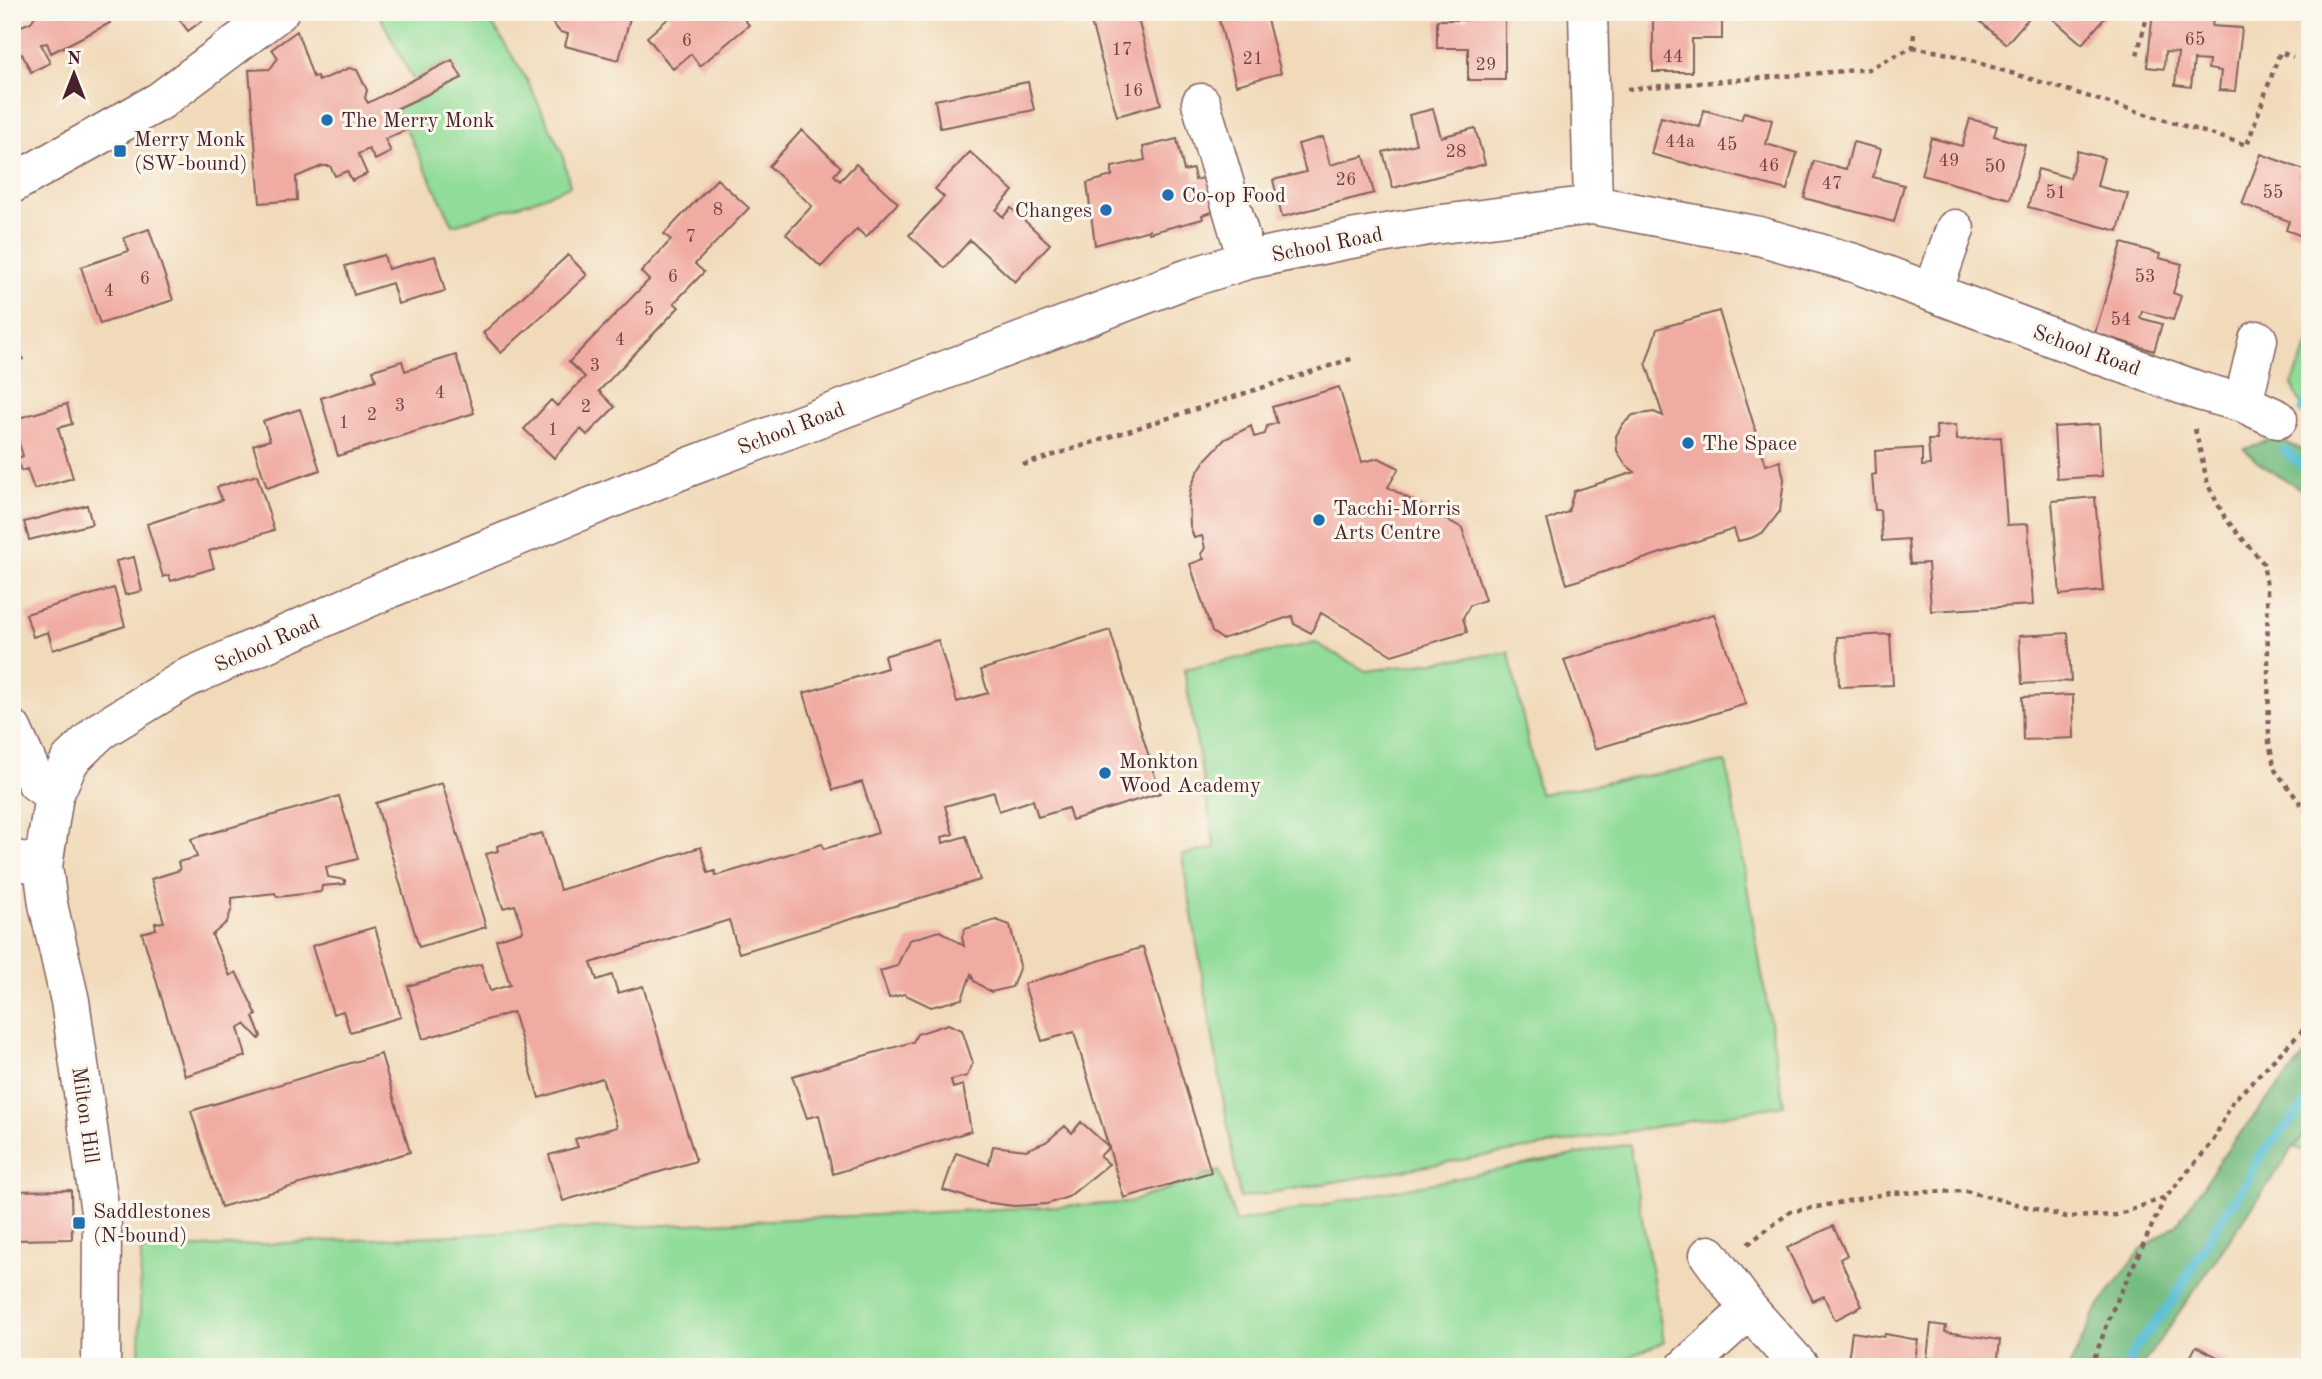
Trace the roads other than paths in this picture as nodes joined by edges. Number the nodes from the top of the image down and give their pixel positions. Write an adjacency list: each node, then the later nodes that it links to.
1 (279, 12): 4 (street)
2 (1588, 12): 5 (street)
3 (1200, 103): 7 (street)
4 (12, 184)
5 (1593, 205): 7 (street, School Road); 8 (street, School Road)
6 (1955, 229): 8 (street)
7 (1247, 260): 13 (street, School Road)
8 (1933, 292): 10 (street, School Road)
9 (2258, 340): 10 (street)
10 (2243, 403): 11 (street, School Road)
11 (2278, 419)
12 (12, 729): 13 (street)
13 (54, 795): 14 (street, Milton Hill)
14 (28, 863): 17 (street, Milton Hill)
15 (1712, 1260): 16 (street)
16 (1749, 1310): 18 (street); 19 (street)
17 (101, 1367)
18 (1686, 1367)
19 (1800, 1367)

